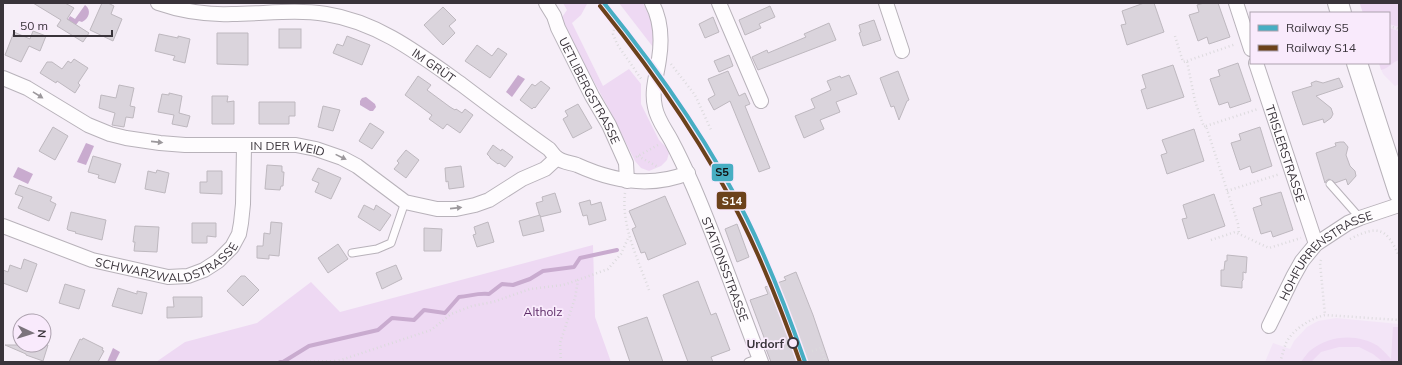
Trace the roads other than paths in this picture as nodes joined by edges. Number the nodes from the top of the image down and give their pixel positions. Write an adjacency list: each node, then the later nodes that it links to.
1 (158, 3): 14 (street, IM GRÜT)
2 (546, 3): 16 (street, UETLIBERGSTRASSE)
3 (652, 3): 15 (street, STATIONSSTRASSE)
4 (719, 3): 12 (street)
5 (886, 3): 8 (street)
6 (1236, 3): 7 (street)
7 (1250, 44)
8 (902, 51)
9 (1256, 64): 23 (street, TRISLERSTRASSE)
10 (1357, 64): 18 (main road)
11 (3, 78): 13 (street, IN DER WEID, one-way to 13)
12 (761, 101)
13 (244, 146): 19 (street, IN DER WEID, one-way to 19); 22 (street, SCHWARZWALDSTRASSE)
14 (557, 158): 16 (street, IM GRÜT); 19 (street, IN DER WEID, one-way to 14)
15 (688, 174): 16 (street, IM GRÜT); 26 (street, STATIONSSTRASSE)
16 (627, 181)
17 (1330, 184): 21 (lane)
18 (1399, 193)
19 (405, 202): 24 (lane)
20 (1399, 205): 21 (street, HOHFURRENSTRASSE)
21 (1360, 218): 23 (street, HOHFURRENSTRASSE)
22 (3, 226)
23 (1315, 239): 25 (street, HOHFURRENSTRASSE)
24 (352, 254)
25 (1269, 326)
26 (756, 360)

